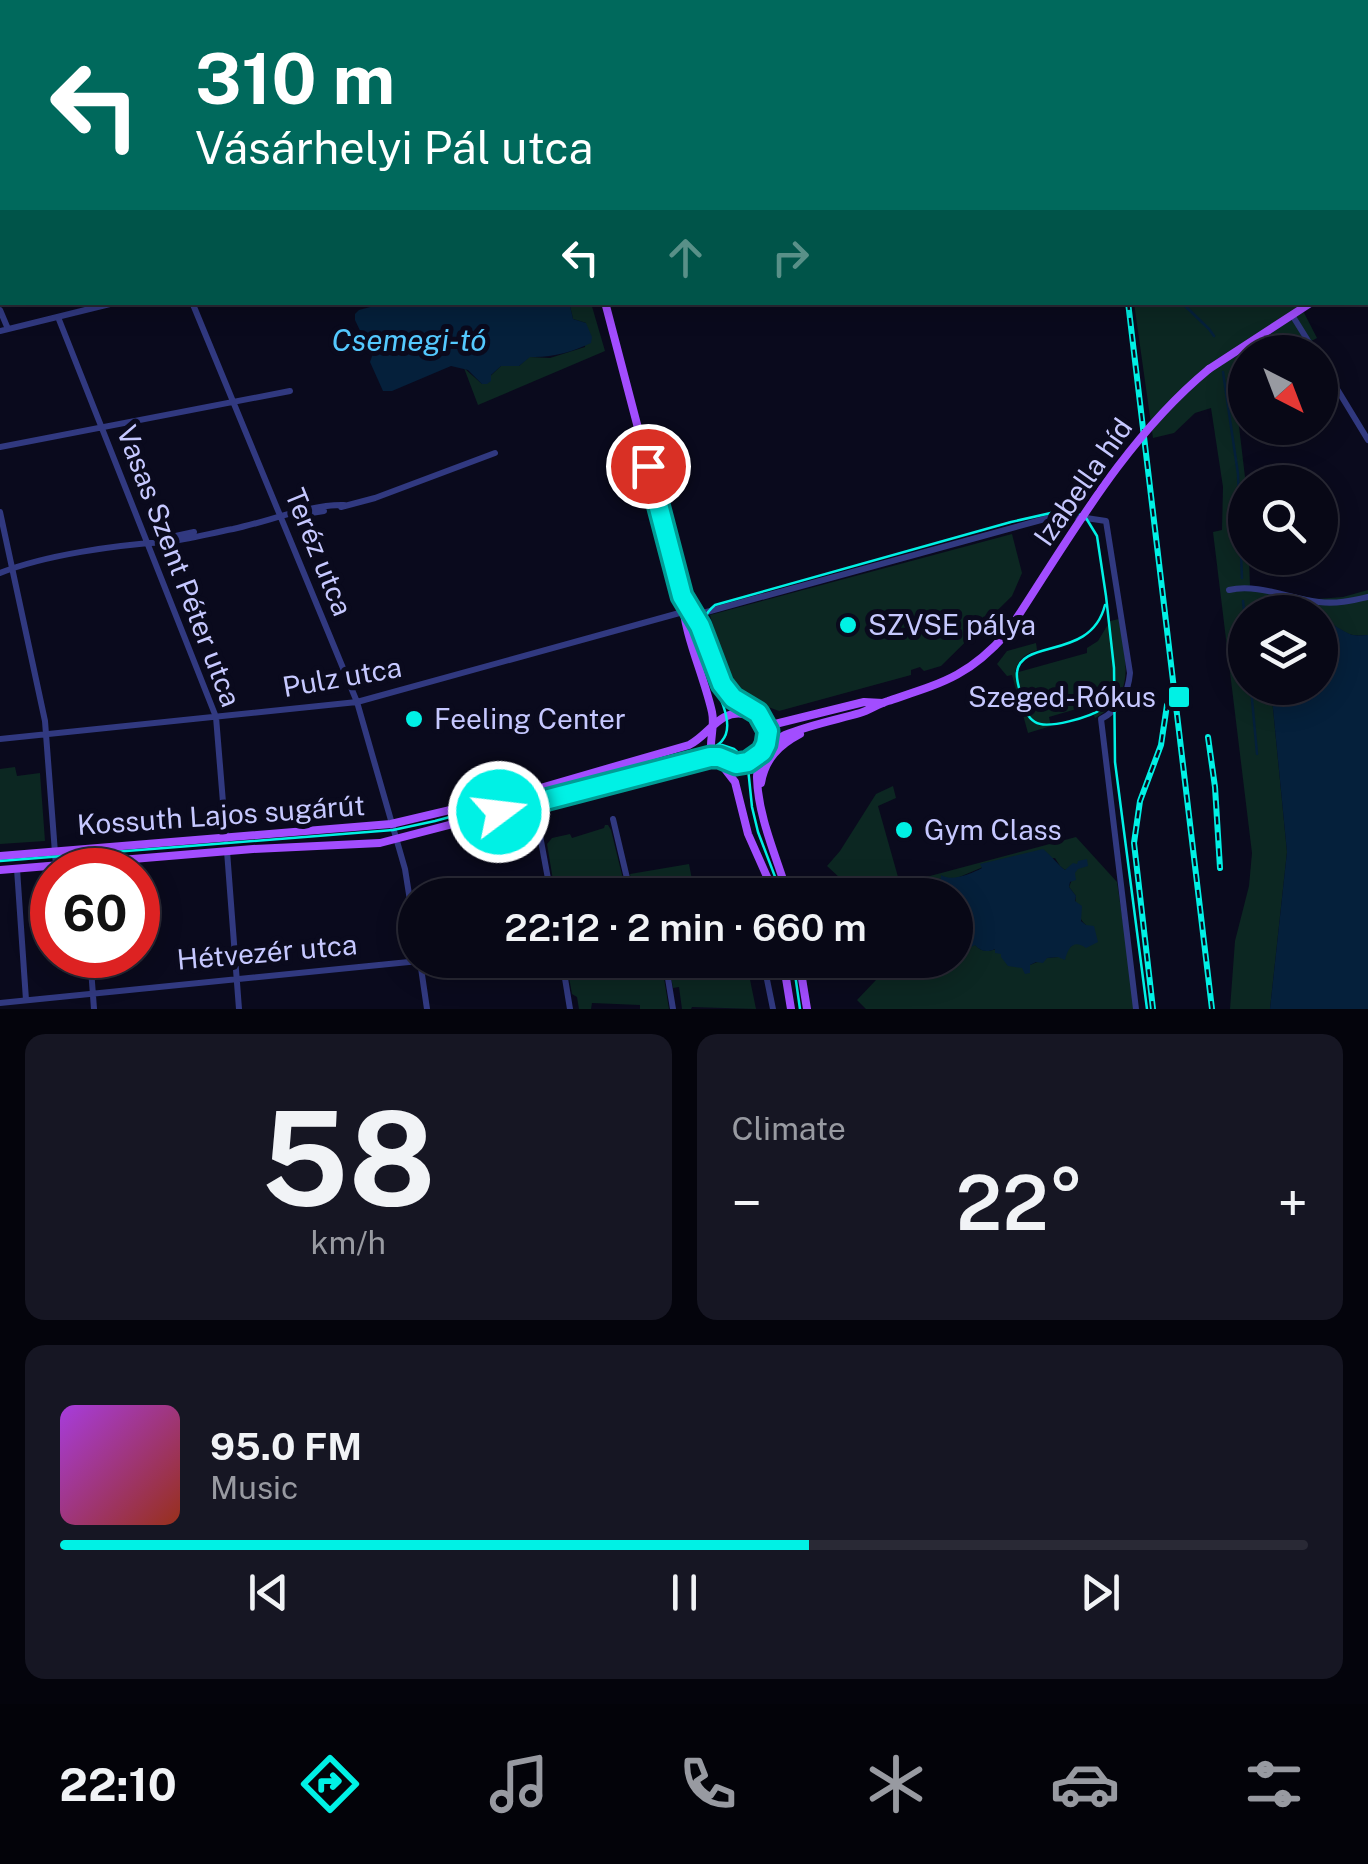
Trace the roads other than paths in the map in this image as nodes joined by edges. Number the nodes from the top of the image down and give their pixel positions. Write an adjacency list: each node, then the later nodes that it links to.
1 (106, 305): 7 (street)
2 (193, 305): 12 (street, Teréz utca)
3 (606, 305): 22 (main road)
4 (1307, 305): 6 (main road, Izabella híd)
5 (0, 310): 8 (street)
6 (1292, 315): 9 (street); 26 (main road, Izabella híd, bridge)
7 (58, 317): 8 (street); 13 (street, Vasas Szent Péter utca)
8 (4, 330)
9 (1304, 335)
10 (290, 391): 12 (street)
11 (1338, 391): 14 (street)
12 (233, 403): 13 (street); 18 (street, Teréz utca)
13 (102, 427): 15 (street); 19 (street, Vasas Szent Péter utca)
14 (1368, 440)
15 (0, 447)
16 (495, 453): 18 (street)
17 (0, 512): 20 (street)
18 (276, 518): 19 (street); 28 (street, Teréz utca)
19 (148, 543): 20 (street); 30 (street, Vasas Szent Péter utca)
20 (7, 569): 34 (street)
21 (1232, 589): 23 (street)
22 (682, 596): 24 (main road); 25 (main road)
23 (1368, 597)
24 (683, 612): 27 (main road); 28 (street, Pulz utca)
25 (696, 616): 27 (street); 31 (main road); 78 (street)
26 (1007, 633): 29 (main road, Kossuth Lajos sugárút)
27 (690, 634): 32 (main road)
28 (357, 702): 30 (street, Pulz utca); 41 (street, Teréz utca)
29 (882, 702): 31 (main road, Kossuth Lajos sugárút); 33 (main road, Kossuth Lajos sugárút)
30 (216, 717): 34 (street, Pulz utca); 42 (street, Vasas Szent Péter utca)
31 (766, 723): 32 (main road, Kossuth Lajos sugárút); 36 (main road)
32 (714, 725): 37 (main road); 41 (main road, Kossuth Lajos sugárút)
33 (818, 725): 36 (main road, Kossuth Lajos sugárút); 38 (main road)
34 (46, 734): 35 (street, Pulz utca); 44 (street)
35 (0, 739)
36 (762, 752): 37 (main road, Kossuth Lajos sugárút); 38 (main road)
37 (714, 757): 39 (main road, Kossuth Lajos sugárút); 56 (main road)
38 (759, 795): 57 (main road)
39 (534, 803): 43 (main road, Kossuth Lajos sugárút); 54 (street)
40 (613, 819): 55 (street)
41 (391, 824): 42 (main road, Kossuth Lajos sugárút); 43 (street, Kossuth Lajos sugárút)
42 (226, 839): 45 (main road, Kossuth Lajos sugárút)
43 (396, 840): 46 (main road, Kossuth Lajos sugárút); 53 (street)
44 (54, 848)
45 (97, 848)
46 (227, 851): 49 (main road, Kossuth Lajos sugárút); 60 (street)
47 (30, 853): 48 (main road, Kossuth Lajos sugárút)
48 (0, 856)
49 (160, 858)
50 (30, 868): 51 (main road, Kossuth Lajos sugárút)
51 (17, 869): 52 (main road, Kossuth Lajos sugárút); 68 (street)
52 (0, 870)
53 (407, 878)
54 (548, 878)
55 (627, 878)
56 (766, 878)
57 (783, 878)
58 (398, 962): 60 (street, Hétvezér utca)
59 (92, 978): 67 (street)
60 (237, 978): 67 (street, Hétvezér utca); 71 (street)
61 (422, 978): 72 (street)
62 (565, 978): 73 (street)
63 (668, 978): 74 (street)
64 (767, 978): 75 (street)
65 (786, 978): 76 (main road)
66 (803, 978): 77 (main road)
67 (93, 992): 68 (street, Hétvezér utca); 70 (street)
68 (26, 1000): 69 (street, Hétvezér utca)
69 (6, 1004)
70 (94, 1009)
71 (239, 1009)
72 (428, 1009)
73 (570, 1009)
74 (673, 1009)
75 (773, 1009)
76 (791, 1009)
77 (807, 1009)
78 (1136, 1009)

